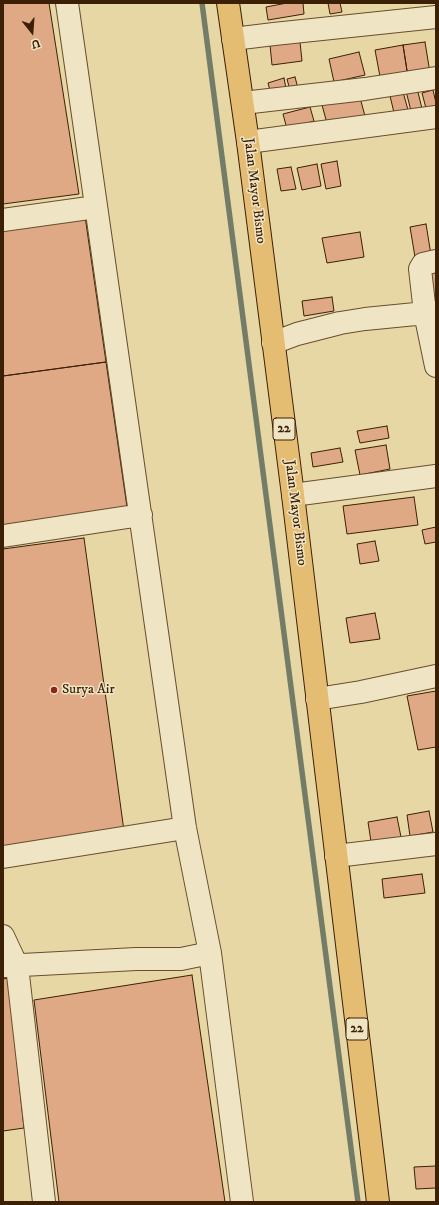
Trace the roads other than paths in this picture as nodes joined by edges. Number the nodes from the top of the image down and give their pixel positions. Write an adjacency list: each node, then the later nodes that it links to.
1 (67, 3): 9 (street)
2 (228, 3): 4 (highway, Jalan Mayor Bismo / 22)
3 (436, 17): 4 (street)
4 (233, 39): 6 (highway, Jalan Mayor Bismo / 22)
5 (436, 78): 6 (street)
6 (243, 103): 8 (highway, Jalan Mayor Bismo / 22)
7 (436, 117): 8 (street)
8 (248, 142): 13 (highway, Jalan Mayor Bismo / 22)
9 (96, 207): 10 (street); 17 (street)
10 (3, 220)
11 (436, 261): 12 (street)
12 (431, 312): 13 (street); 14 (street)
13 (273, 343): 16 (highway, Jalan Mayor Bismo / 22)
14 (436, 366)
15 (436, 476): 16 (street)
16 (293, 495): 20 (highway, Jalan Mayor Bismo / 22)
17 (141, 515): 18 (street); 21 (street)
18 (3, 536)
19 (436, 676): 20 (street)
20 (317, 699): 23 (highway, Jalan Mayor Bismo / 22)
21 (185, 828): 24 (street); 26 (street)
22 (436, 844): 23 (street)
23 (336, 856): 30 (highway, 22)
24 (3, 857)
25 (3, 936): 27 (street)
26 (210, 953): 27 (street); 29 (street)
27 (10, 966): 28 (street)
28 (44, 1202)
29 (242, 1202)
30 (378, 1202)

